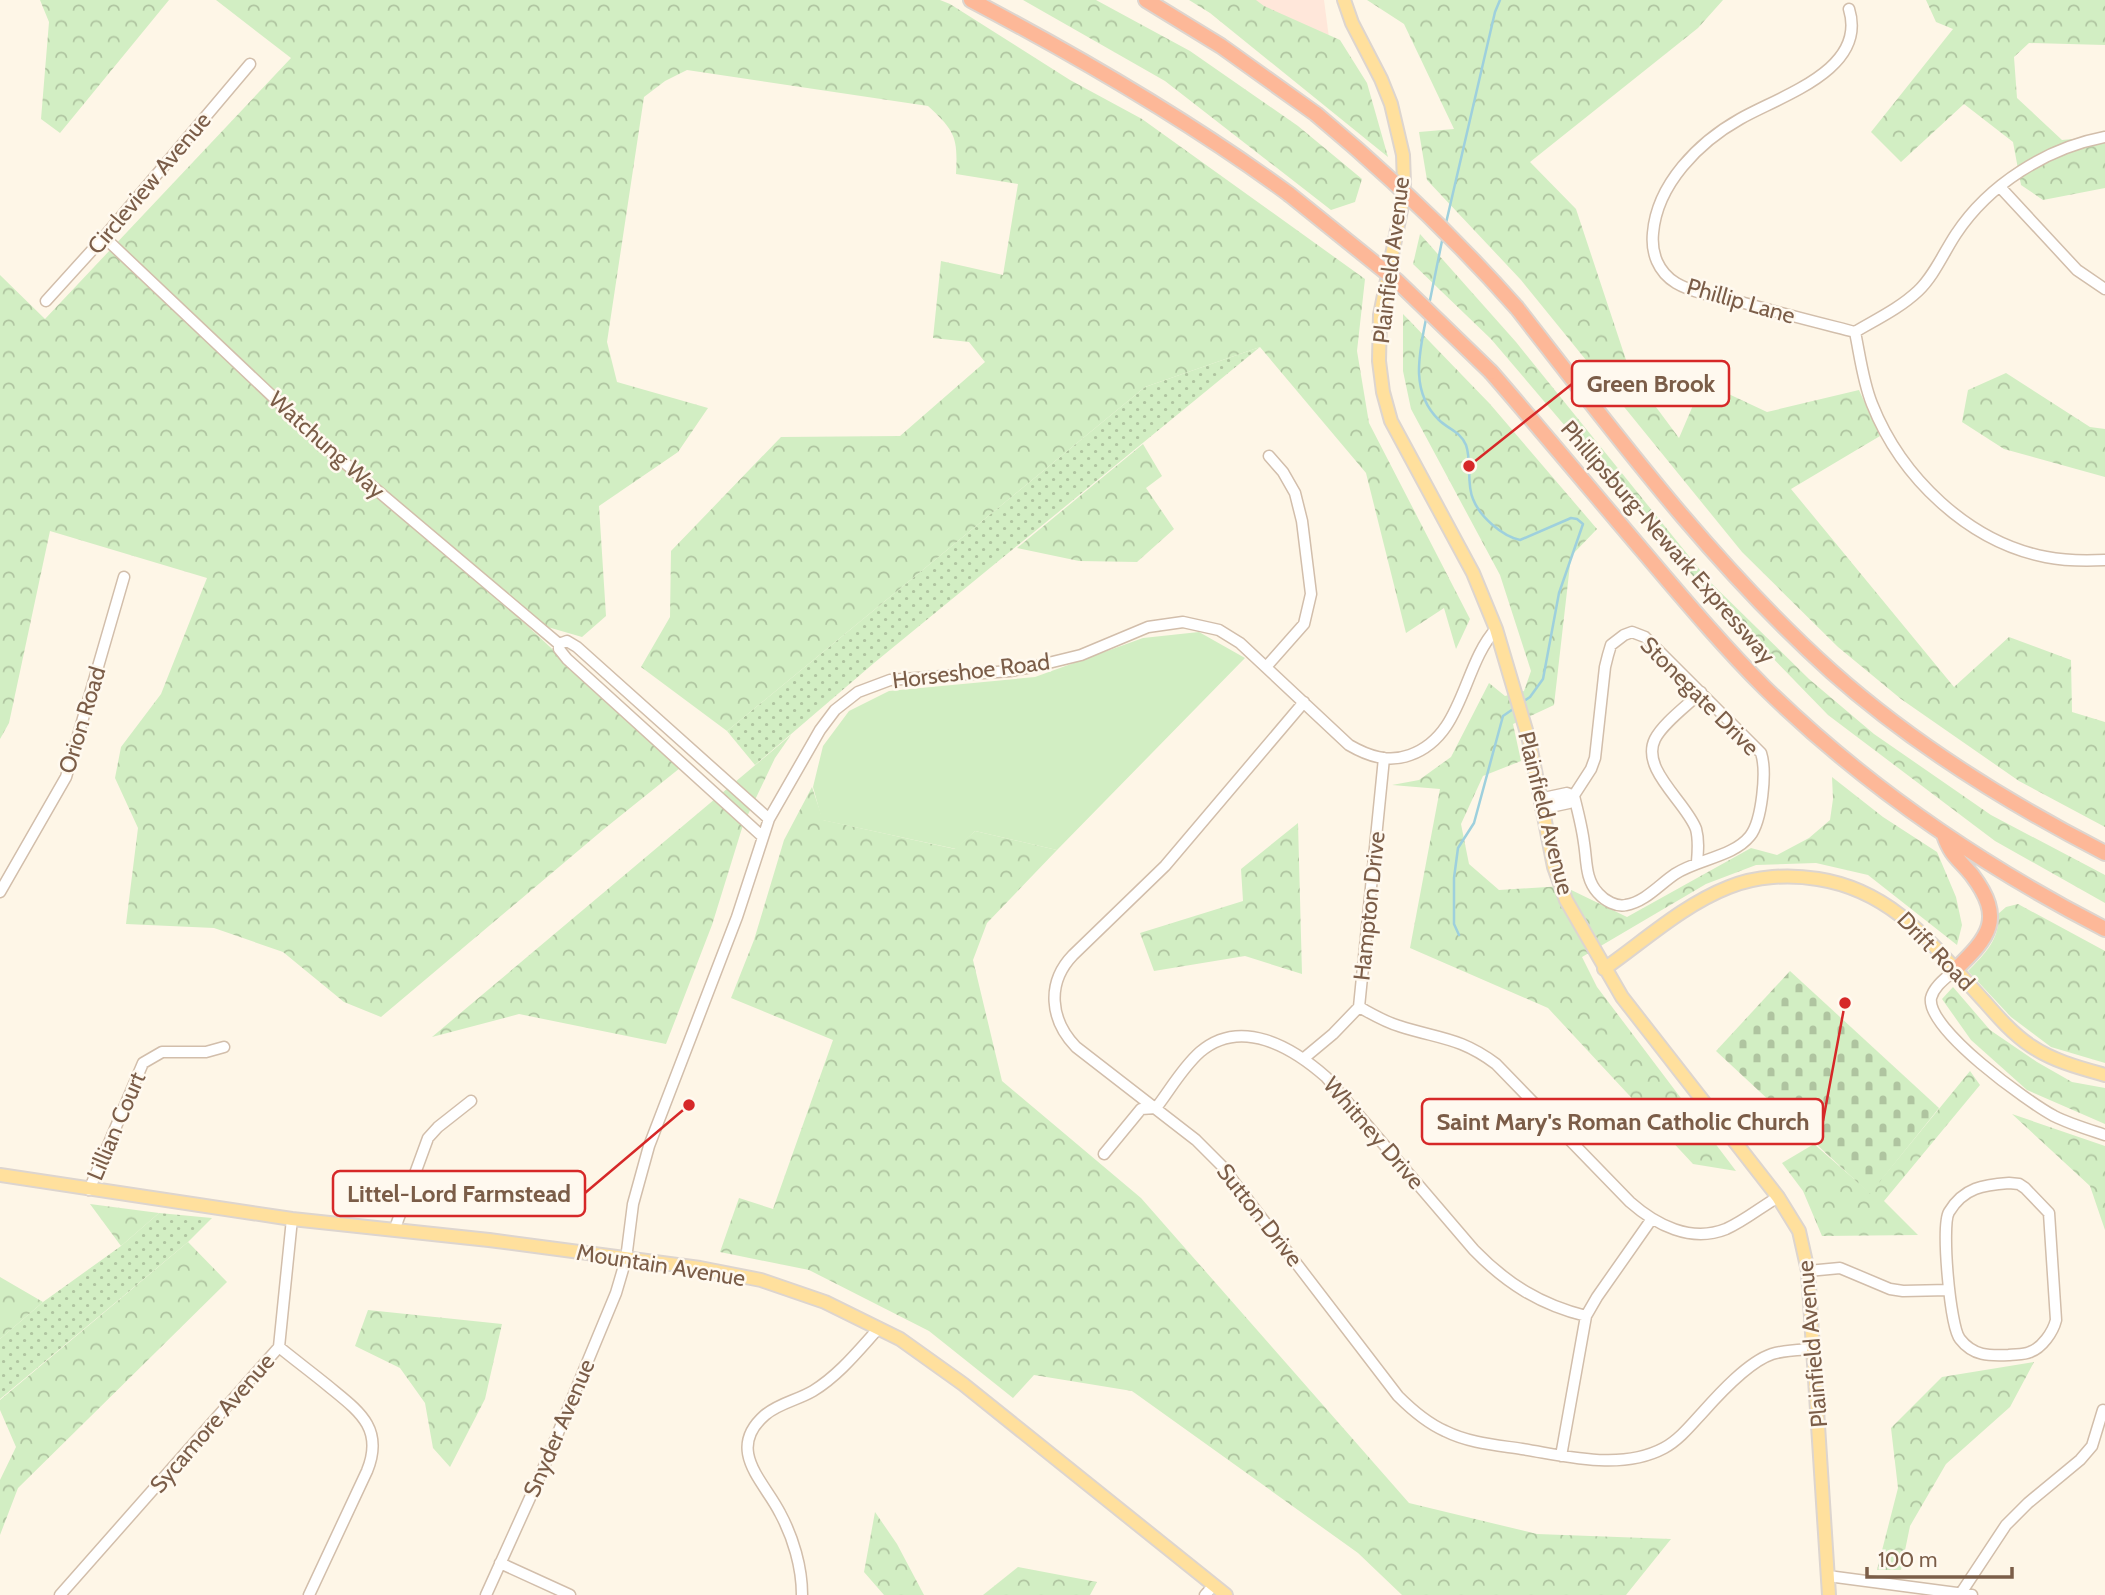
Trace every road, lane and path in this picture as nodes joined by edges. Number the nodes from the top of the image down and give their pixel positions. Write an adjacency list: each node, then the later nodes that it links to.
1 (971, 0): 24 (highway, Phillipsburg-Newark Expressway, bridge)
2 (1146, 0): 26 (highway, Phillipsburg-Newark Expressway, bridge)
3 (1344, 0): 15 (main road, Plainfield Avenue)
4 (1849, 9): 11 (street, Phillip Lane)
5 (250, 64): 8 (street, Circleview Avenue)
6 (2105, 137): 7 (street)
7 (2000, 187): 9 (street); 11 (street)
8 (104, 237): 10 (street, Circleview Avenue); 16 (street, Watchung Way)
9 (2105, 289)
10 (46, 301)
11 (1855, 332): 13 (street)
12 (1269, 456): 17 (street)
13 (2105, 560)
14 (124, 577): 28 (street, Orion Road)
15 (1496, 629): 20 (street); 22 (main road, Plainfield Avenue)
16 (559, 644): 23 (street, Watchung Way); 25 (street, Watchung Way)
17 (1266, 667): 19 (street, Horseshoe Road); 23 (street, Horseshoe Road)
18 (1701, 692): 21 (street, Stonegate Drive); 27 (street); 27 (street, Stonegate Drive)
19 (1304, 702): 20 (street, Horseshoe Road); 37 (street, Sutton Drive)
20 (1384, 758): 32 (street, Hampton Drive)
21 (1574, 796): 22 (street); 27 (street, Stonegate Drive)
22 (1540, 804): 30 (main road, Plainfield Avenue)
23 (769, 819): 25 (street, Horseshoe Road)
24 (1944, 835): 29 (highway, Phillipsburg-Newark Expressway); 31 (highway)
25 (763, 837): 46 (street, Horseshoe Road)
26 (2105, 853)
27 (1697, 862)
28 (0, 892)
29 (2105, 929)
30 (1604, 969): 31 (main road, Drift Road); 42 (main road, Plainfield Avenue)
31 (1955, 970): 35 (main road, Drift Road); 38 (street)
32 (1359, 1007): 34 (street); 44 (street, Hampton Drive)
33 (224, 1047): 41 (street, Lillian Court)
34 (1303, 1059): 37 (street, Whitney Drive); 49 (street, Whitney Drive)
35 (2105, 1075)
36 (471, 1101): 45 (street)
37 (1156, 1108): 39 (street); 54 (street, Sutton Drive)
38 (2105, 1135)
39 (1104, 1154)
40 (0, 1175): 41 (main road, Mountain Avenue)
41 (89, 1189): 43 (main road, Mountain Avenue)
42 (1778, 1197): 44 (street, Hampton Drive); 47 (main road, Plainfield Avenue)
43 (292, 1219): 45 (main road, Mountain Avenue); 51 (street, Sycamore Avenue)
44 (1651, 1220): 49 (street)
45 (395, 1228): 46 (main road, Mountain Avenue)
46 (626, 1259): 50 (main road, Mountain Avenue); 55 (street, Snyder Avenue)
47 (1808, 1271): 48 (street); 52 (main road, Plainfield Avenue)
48 (1949, 1290): 48 (street)
49 (1586, 1316): 54 (street)
50 (878, 1329): 57 (main road, Mountain Avenue); 63 (street)
51 (279, 1347): 59 (street, Sycamore Avenue); 60 (street)
52 (1814, 1349): 54 (street, Sutton Drive); 56 (main road, Plainfield Avenue)
53 (2103, 1410): 58 (street)
54 (1561, 1455)
55 (500, 1563): 61 (street, Snyder Avenue); 62 (street)
56 (1828, 1576): 58 (street); 65 (main road, Plainfield Avenue)
57 (1209, 1590): 64 (main road, Mountain Avenue)
58 (1966, 1594)
59 (60, 1595)
60 (309, 1595)
61 (486, 1595)
62 (570, 1595)
63 (802, 1595)
64 (1226, 1595)
65 (1829, 1595)

